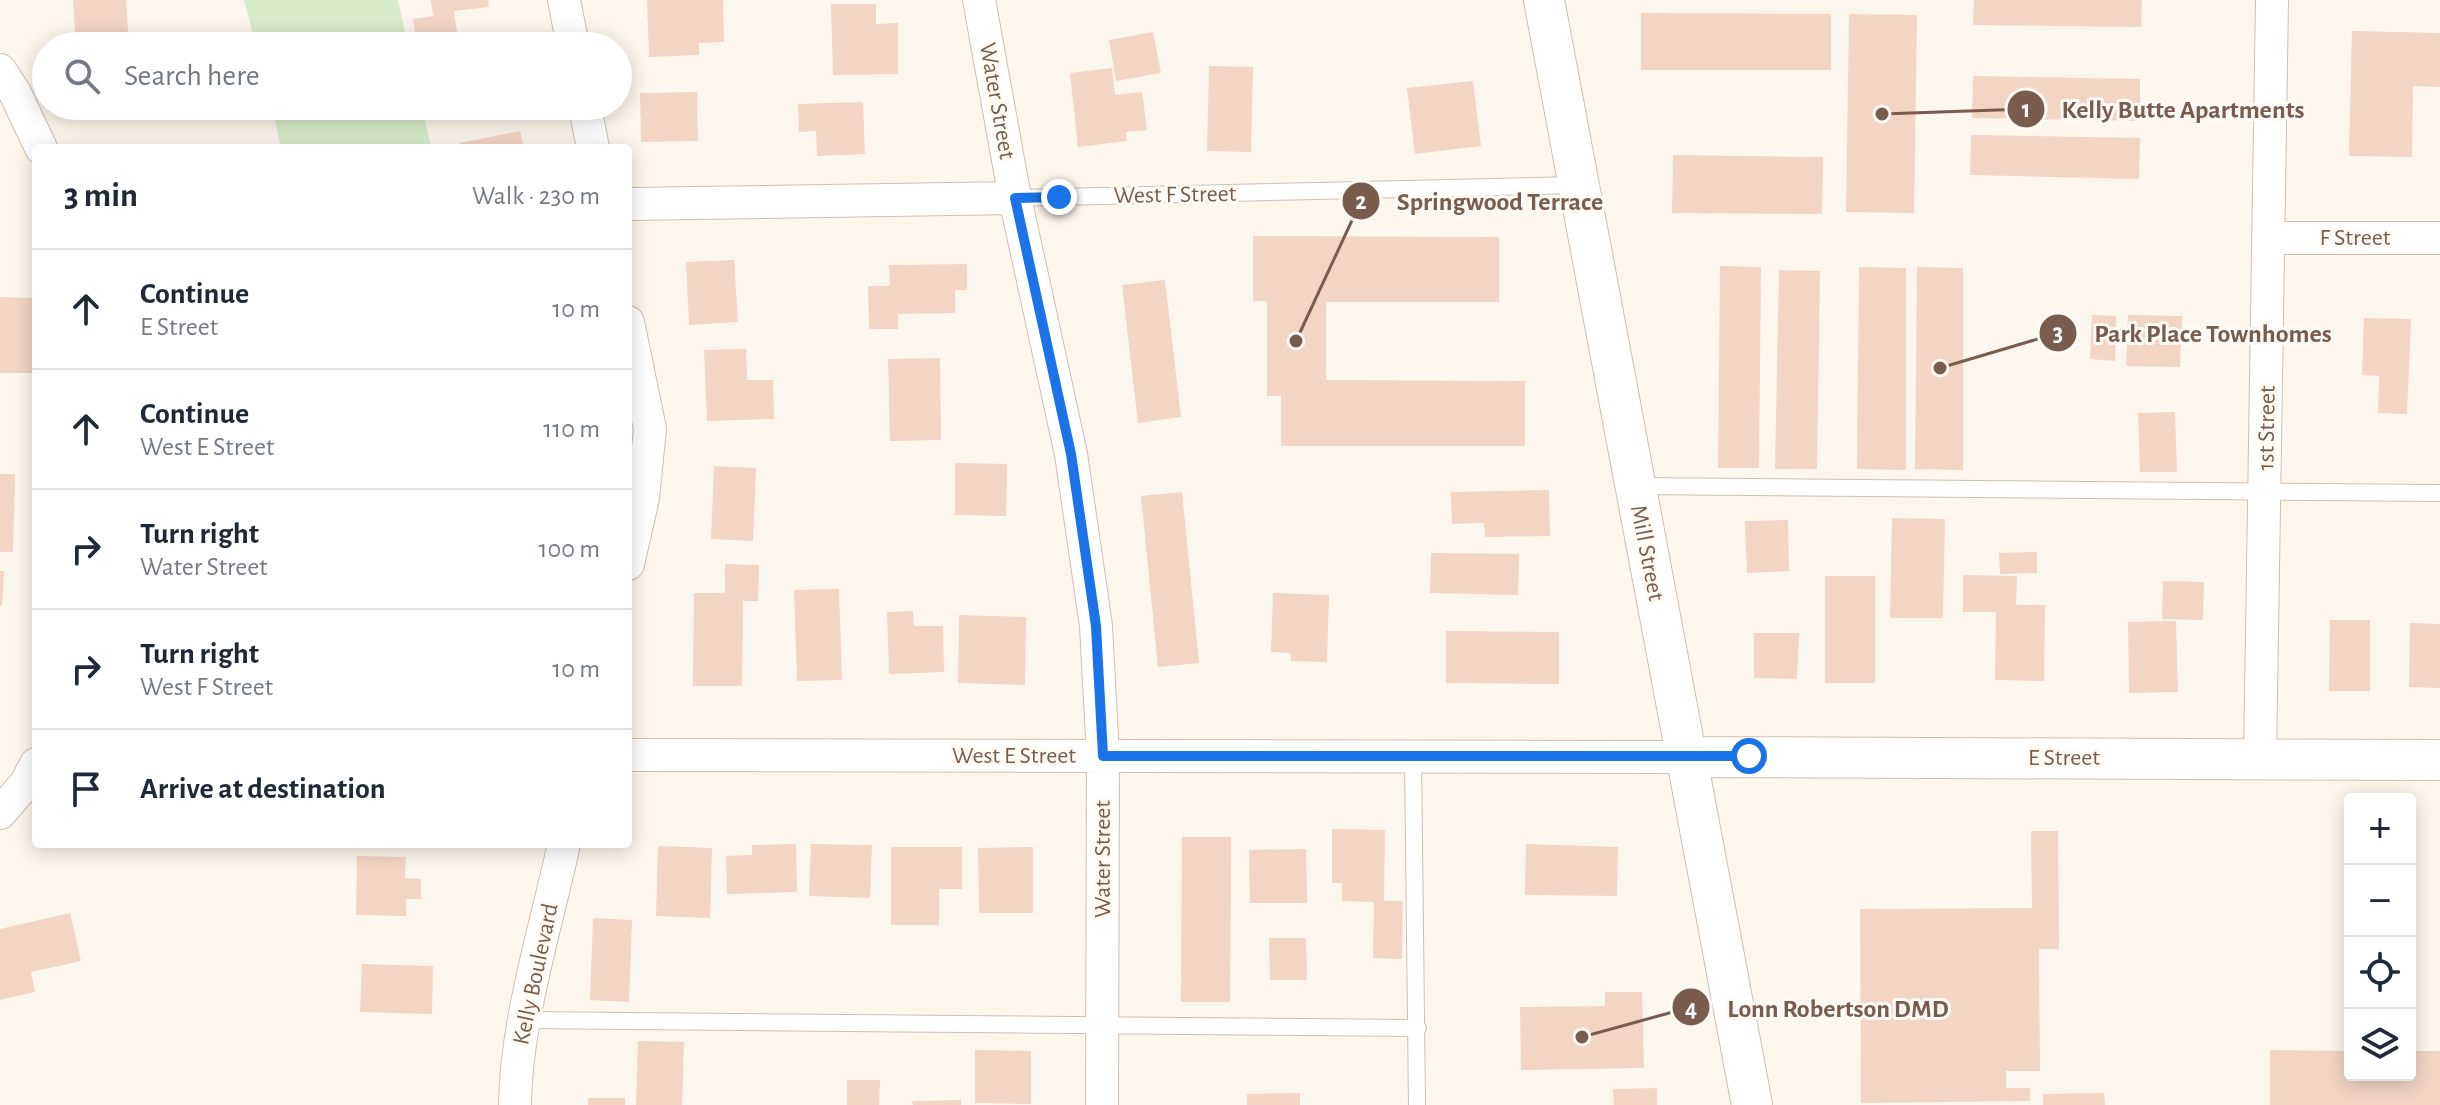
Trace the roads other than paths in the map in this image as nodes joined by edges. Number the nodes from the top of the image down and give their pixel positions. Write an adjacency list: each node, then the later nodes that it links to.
1 (564, 0): 5 (street)
2 (979, 0): 11 (street, Water Street)
3 (1544, 0): 10 (street, Mill Street)
4 (2272, 0): 13 (street, 1st Street)
5 (570, 32)
6 (0, 70): 8 (street)
7 (588, 120): 9 (street)
8 (39, 144)
9 (592, 144)
10 (1578, 185): 11 (lane, West F Street); 16 (street, Mill Street)
11 (1015, 198): 12 (street, West F Street); 21 (street, Water Street)
12 (632, 204)
13 (2270, 238): 14 (street, F Street); 17 (street, 1st Street)
14 (2440, 238)
15 (632, 341): 19 (street)
16 (1634, 486): 17 (lane); 23 (street, Mill Street)
17 (2266, 493): 18 (lane); 24 (street, 1st Street)
18 (2440, 493)
19 (632, 546)
20 (632, 755): 21 (street, West E Street)
21 (1103, 756): 22 (street, West E Street); 30 (street, Water Street)
22 (1413, 757): 23 (street, West E Street); 31 (lane)
23 (1688, 757): 24 (street, E Street); 35 (street, Mill Street)
24 (2260, 759): 25 (street, E Street)
25 (2440, 760)
26 (32, 772): 27 (street)
27 (0, 813)
28 (563, 848): 29 (street, Kelly Boulevard)
29 (524, 1020): 30 (lane); 32 (street, Kelly Boulevard)
30 (1103, 1025): 31 (lane); 33 (street, Water Street)
31 (1418, 1028): 34 (lane)
32 (515, 1105)
33 (1102, 1105)
34 (1417, 1105)
35 (1752, 1105)

